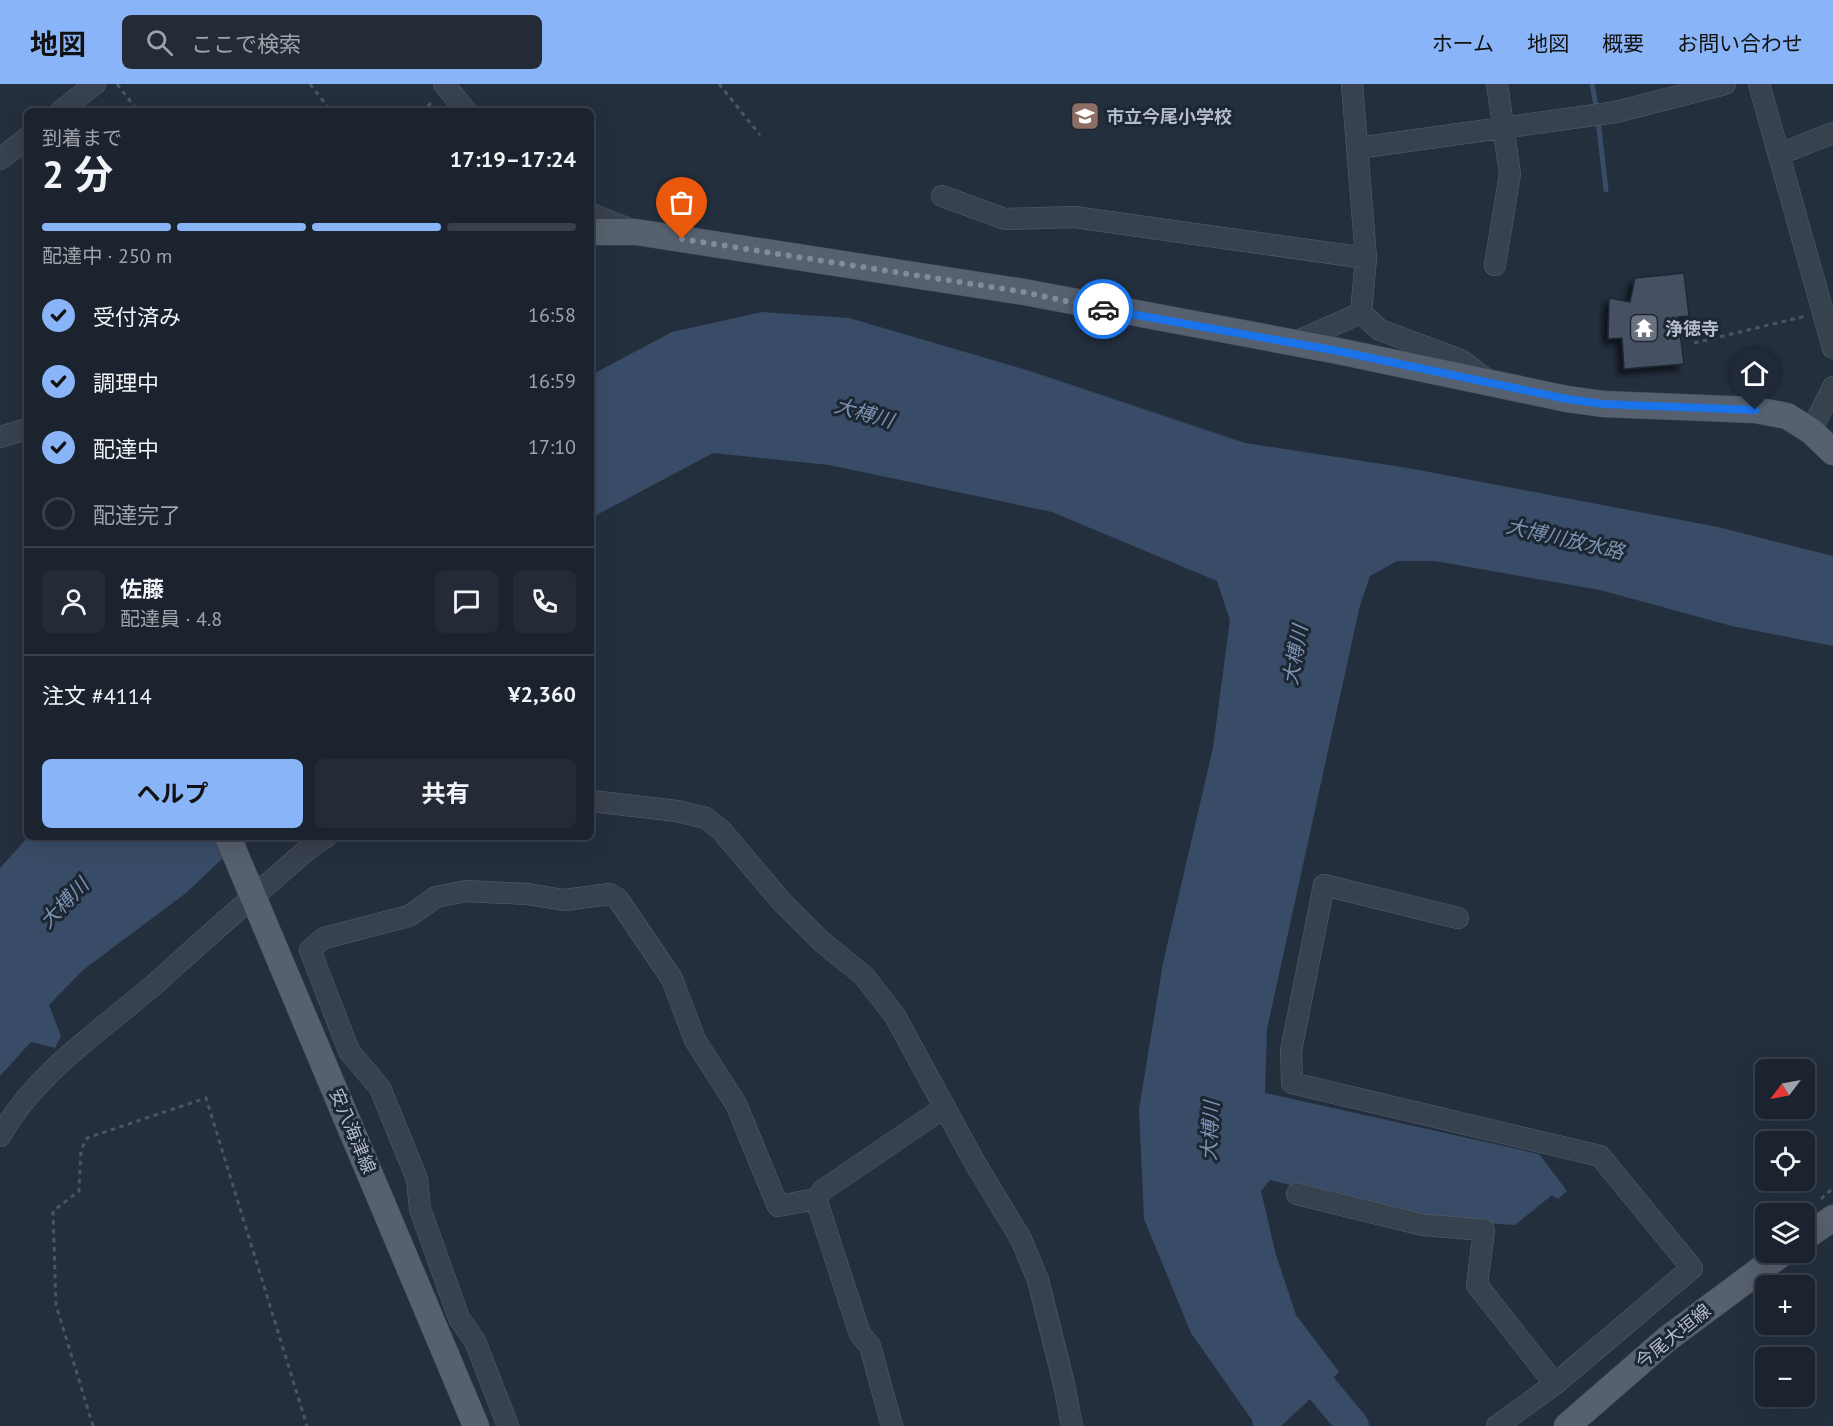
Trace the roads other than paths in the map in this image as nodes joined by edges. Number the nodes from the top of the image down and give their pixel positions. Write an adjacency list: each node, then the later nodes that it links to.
1 (95, 84): 7 (street)
2 (444, 84): 8 (street)
3 (1352, 84): 12 (street)
4 (1497, 84): 9 (street)
5 (1725, 84): 9 (street)
6 (1759, 84): 13 (street)
7 (65, 108)
8 (463, 108)
9 (1504, 127): 12 (street); 20 (street)
10 (1833, 133): 13 (street)
11 (24, 140): 14 (street)
12 (1358, 148): 19 (street)
13 (1780, 154): 23 (street)
14 (0, 159)
15 (942, 196): 19 (street)
16 (594, 215): 18 (street)
17 (594, 232): 18 (main road)
18 (636, 232): 22 (main road)
19 (1366, 258): 21 (street)
20 (1495, 265)
21 (1361, 313): 22 (street); 24 (street)
22 (1293, 343): 24 (main road)
23 (1833, 348)
24 (1492, 383): 27 (main road)
25 (1833, 387): 27 (street)
26 (24, 430): 28 (street)
27 (1811, 431): 29 (main road)
28 (0, 437)
29 (1833, 452)
30 (594, 801): 35 (street)
31 (229, 840): 33 (main road, 安八海津線)
32 (320, 840): 33 (street)
33 (252, 895): 36 (street); 43 (main road, 安八海津線)
34 (1458, 918): 42 (street)
35 (945, 1107): 38 (street); 46 (street)
36 (0, 1136)
37 (1297, 1194): 42 (street)
38 (816, 1199): 44 (street); 45 (street)
39 (1833, 1218): 40 (main road)
40 (1815, 1230)
41 (1769, 1263): 48 (main road, 今尾大垣線)
42 (1555, 1384): 47 (street)
43 (476, 1426)
44 (508, 1426)
45 (892, 1426)
46 (1072, 1426)
47 (1497, 1426)
48 (1568, 1426)

